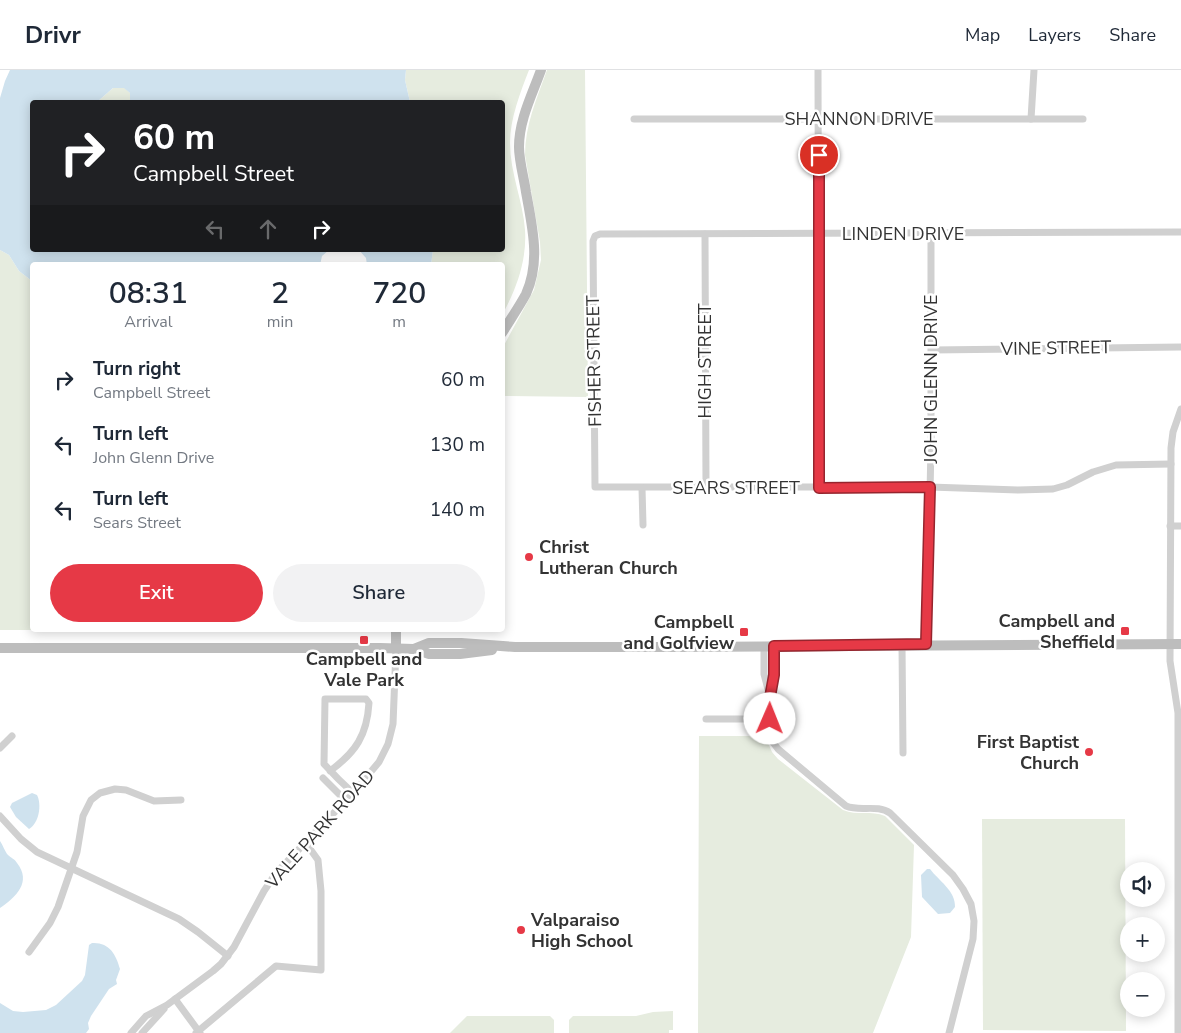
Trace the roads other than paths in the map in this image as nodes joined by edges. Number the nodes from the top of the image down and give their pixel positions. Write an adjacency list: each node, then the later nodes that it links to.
1 (541, 70): 13 (main road)
2 (818, 70): 7 (street)
3 (1034, 70): 5 (street)
4 (634, 119): 7 (street, SHANNON DRIVE)
5 (1031, 119): 6 (street, SHANNON DRIVE); 7 (street, SHANNON DRIVE)
6 (1083, 119)
7 (819, 120): 10 (street)
8 (1181, 232): 11 (street, LINDEN DRIVE)
9 (705, 234): 10 (street, LINDEN DRIVE); 12 (street, LINDEN DRIVE); 21 (street, HIGH STREET)
10 (819, 234): 11 (street, LINDEN DRIVE); 22 (street)
11 (931, 234): 15 (street, JOHN GLENN DRIVE)
12 (595, 236): 19 (street, FISHER STREET)
13 (505, 328)
14 (1181, 347): 15 (street, VINE STREET)
15 (932, 350): 18 (street, JOHN GLENN DRIVE)
16 (1181, 409): 17 (street)
17 (1171, 464): 18 (street, SEARS STREET); 24 (street)
18 (930, 487): 22 (street, SEARS STREET); 27 (street, JOHN GLENN DRIVE)
19 (595, 488): 20 (street, SEARS STREET)
20 (642, 488): 21 (street, SEARS STREET); 23 (street)
21 (706, 488): 22 (street, SEARS STREET)
22 (819, 488)
23 (643, 525)
24 (1170, 526): 25 (street); 28 (street)
25 (1181, 526)
26 (396, 632): 32 (main road)
27 (926, 644): 28 (main road); 29 (main road)
28 (1176, 644): 54 (street)
29 (902, 645): 30 (main road); 37 (street)
30 (769, 646): 32 (main road); 34 (street)
31 (0, 648): 32 (main road)
32 (396, 649): 40 (street, VALE PARK ROAD)
33 (706, 719): 34 (street)
34 (770, 719): 53 (street)
35 (12, 736): 36 (street)
36 (0, 748)
37 (903, 753)
38 (330, 771): 38 (street); 40 (street)
39 (323, 778): 42 (street)
40 (353, 793): 42 (street, VALE PARK ROAD)
41 (181, 800): 45 (street)
42 (346, 801): 44 (street, VALE PARK ROAD)
43 (0, 816): 45 (street)
44 (305, 842): 47 (street, VALE PARK ROAD); 50 (street)
45 (71, 868): 46 (street); 47 (street)
46 (30, 952)
47 (228, 956): 48 (street, VALE PARK ROAD)
48 (175, 999): 49 (street, VALE PARK ROAD); 50 (street)
49 (167, 1004): 51 (street, VALE PARK ROAD); 52 (street, VALE PARK ROAD)
50 (198, 1032)
51 (131, 1033)
52 (142, 1033)
53 (949, 1033)
54 (1178, 1033)

